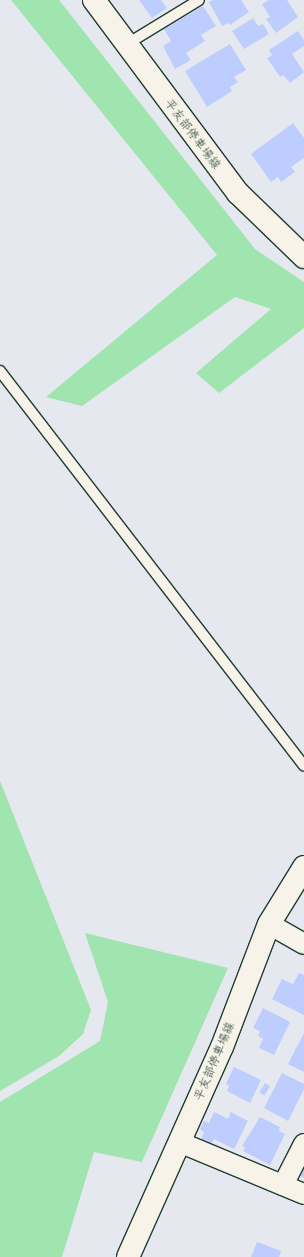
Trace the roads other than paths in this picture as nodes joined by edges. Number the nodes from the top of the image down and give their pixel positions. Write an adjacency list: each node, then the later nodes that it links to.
1 (94, 0): 3 (main road, 平友部停車場線)
2 (198, 0): 3 (lane)
3 (127, 44): 4 (main road, 平友部停車場線)
4 (304, 258)
5 (0, 371): 6 (lane)
6 (304, 766)
7 (304, 866): 8 (main road, 平友部停車場線)
8 (269, 924): 9 (street); 10 (main road, 平友部停車場線)
9 (304, 944)
10 (179, 1142): 12 (street); 14 (main road, 平友部停車場線)
11 (304, 1144): 12 (street)
12 (283, 1184): 13 (street)
13 (304, 1194)
14 (128, 1257)

